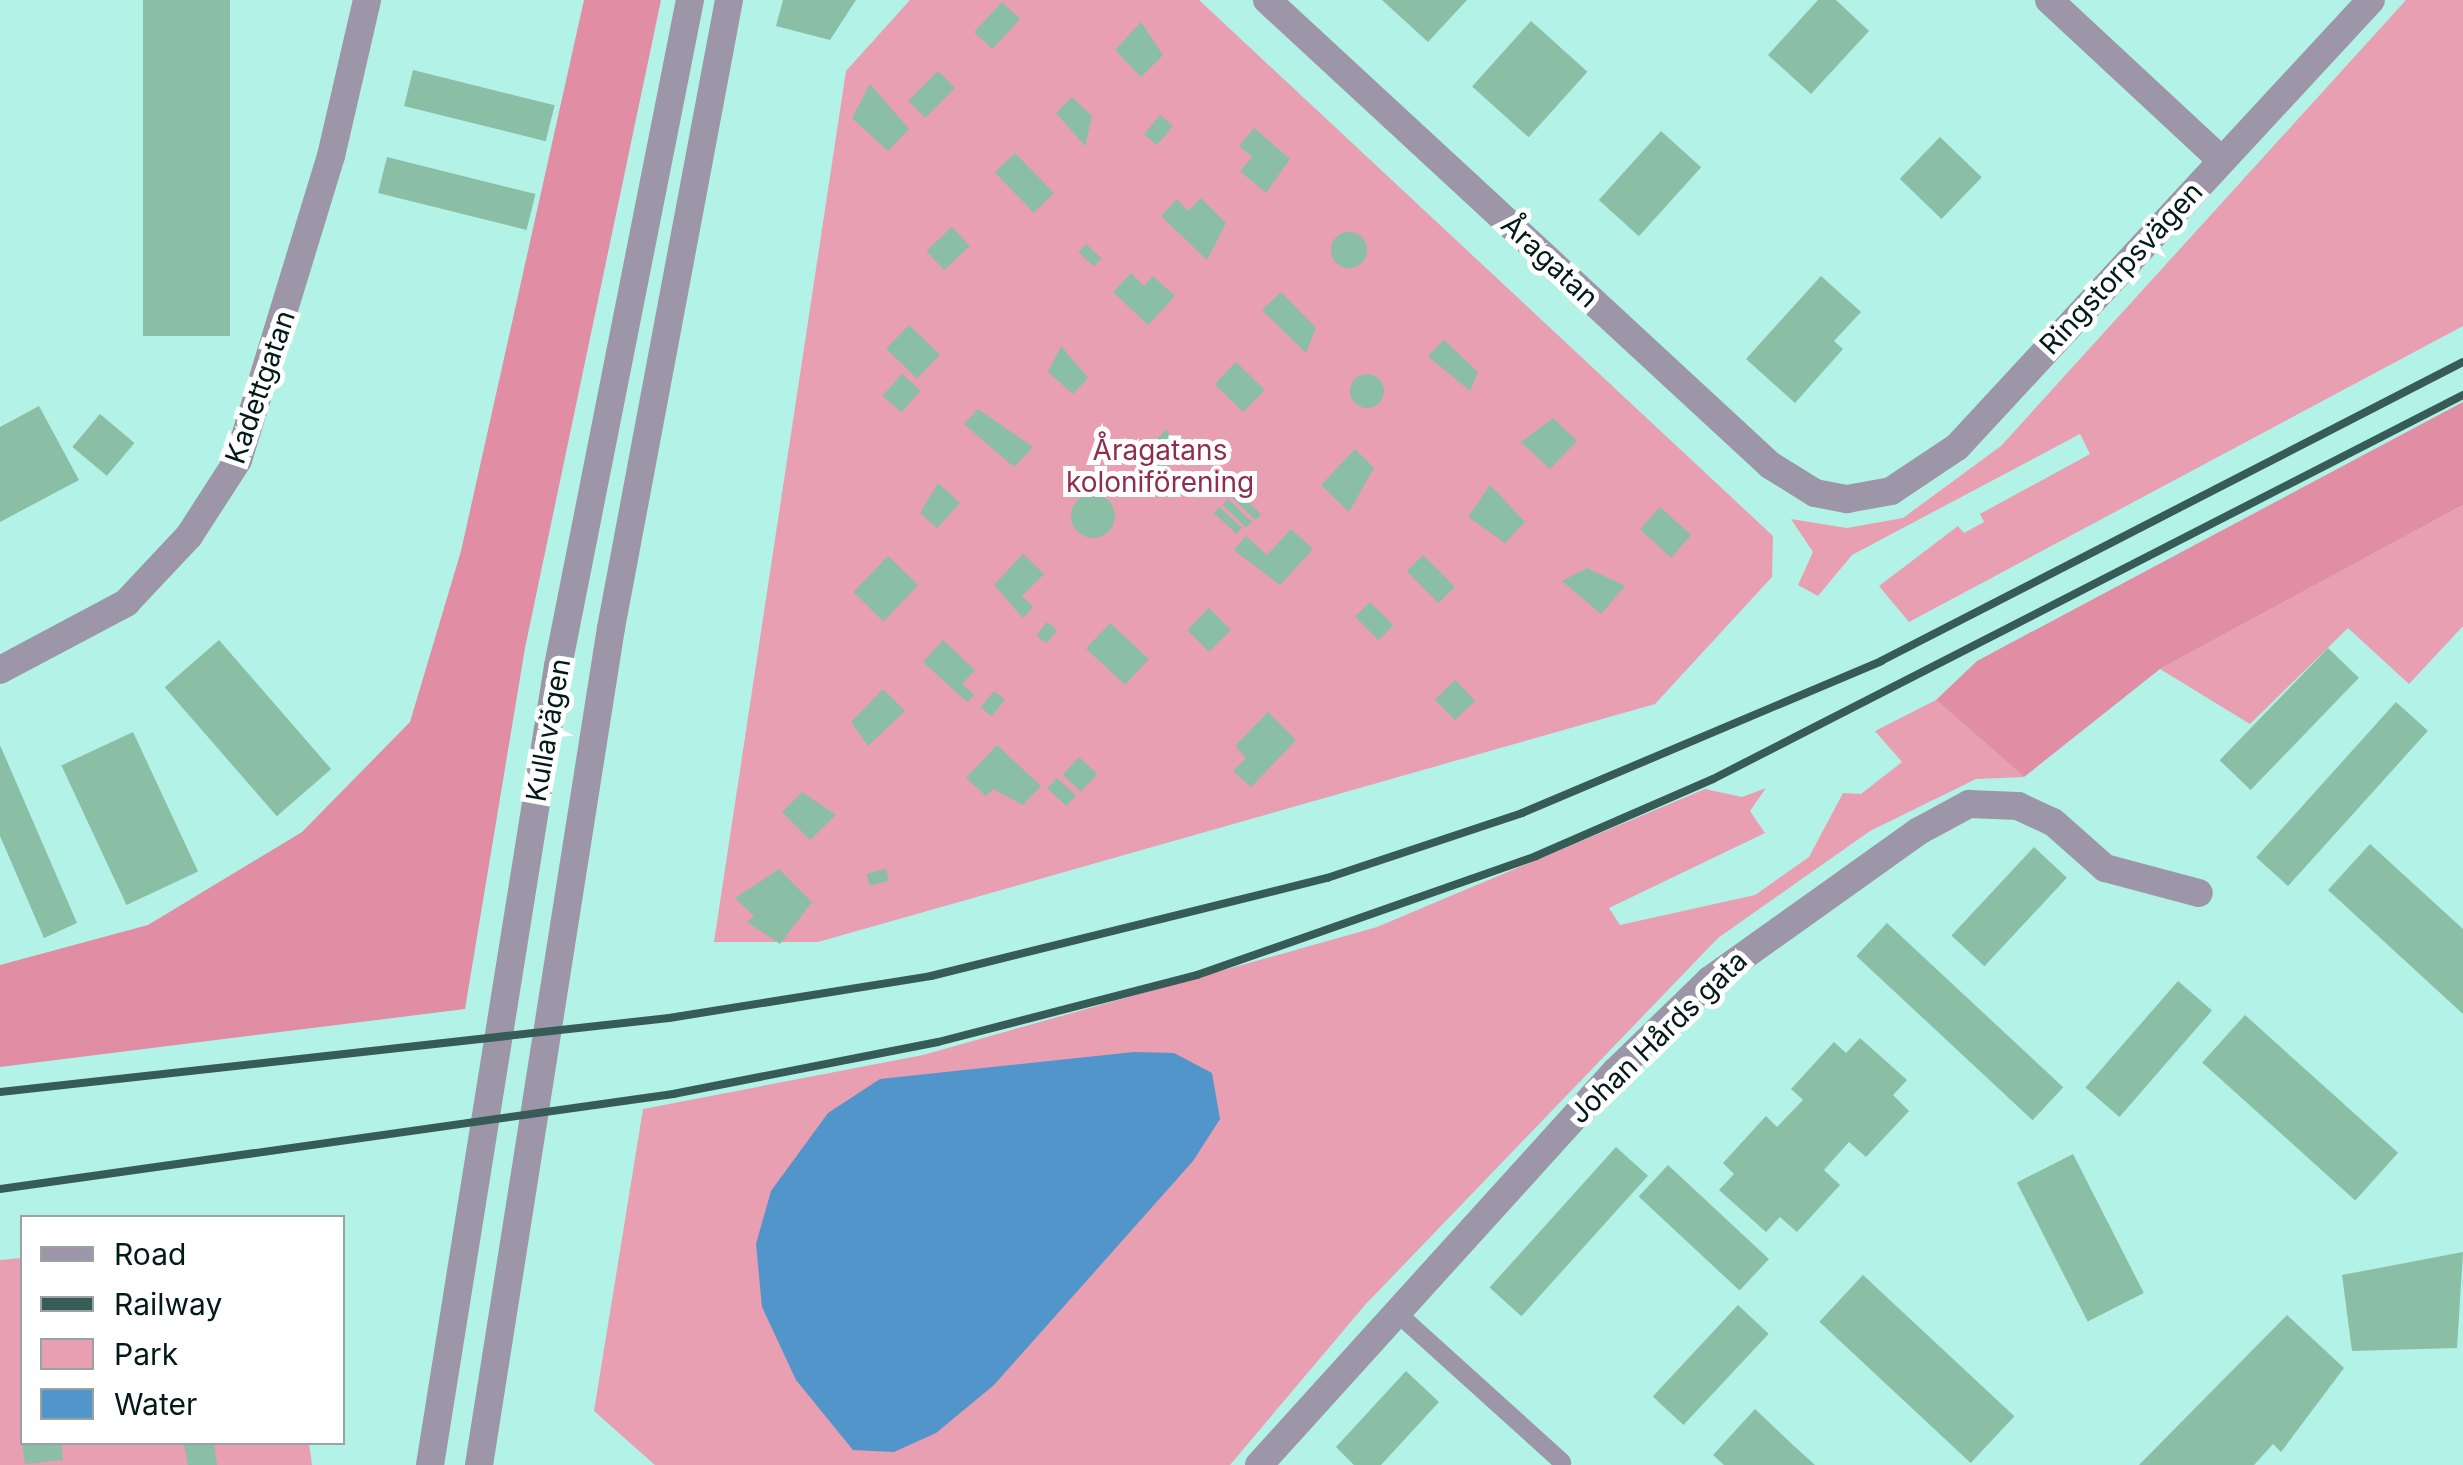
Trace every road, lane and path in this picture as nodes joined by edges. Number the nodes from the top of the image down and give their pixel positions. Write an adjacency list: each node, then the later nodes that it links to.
1 (366, 0): 9 (street, Kadettgatan)
2 (690, 0): 13 (street, Kullavägen)
3 (729, 0): 14 (street, Kullavägen)
4 (1267, 0): 8 (street, Åragatan)
5 (2049, 0): 7 (street)
6 (2371, 0): 7 (street, Ringstorpsvägen)
7 (2221, 160): 8 (street, Ringstorpsvägen)
8 (1847, 498)
9 (0, 670)
10 (2199, 892): 11 (street, Johan Hårds gata)
11 (1396, 1312): 12 (lane); 15 (street, Johan Hårds gata)
12 (1562, 1462)
13 (430, 1465)
14 (479, 1465)
15 (1259, 1465)

